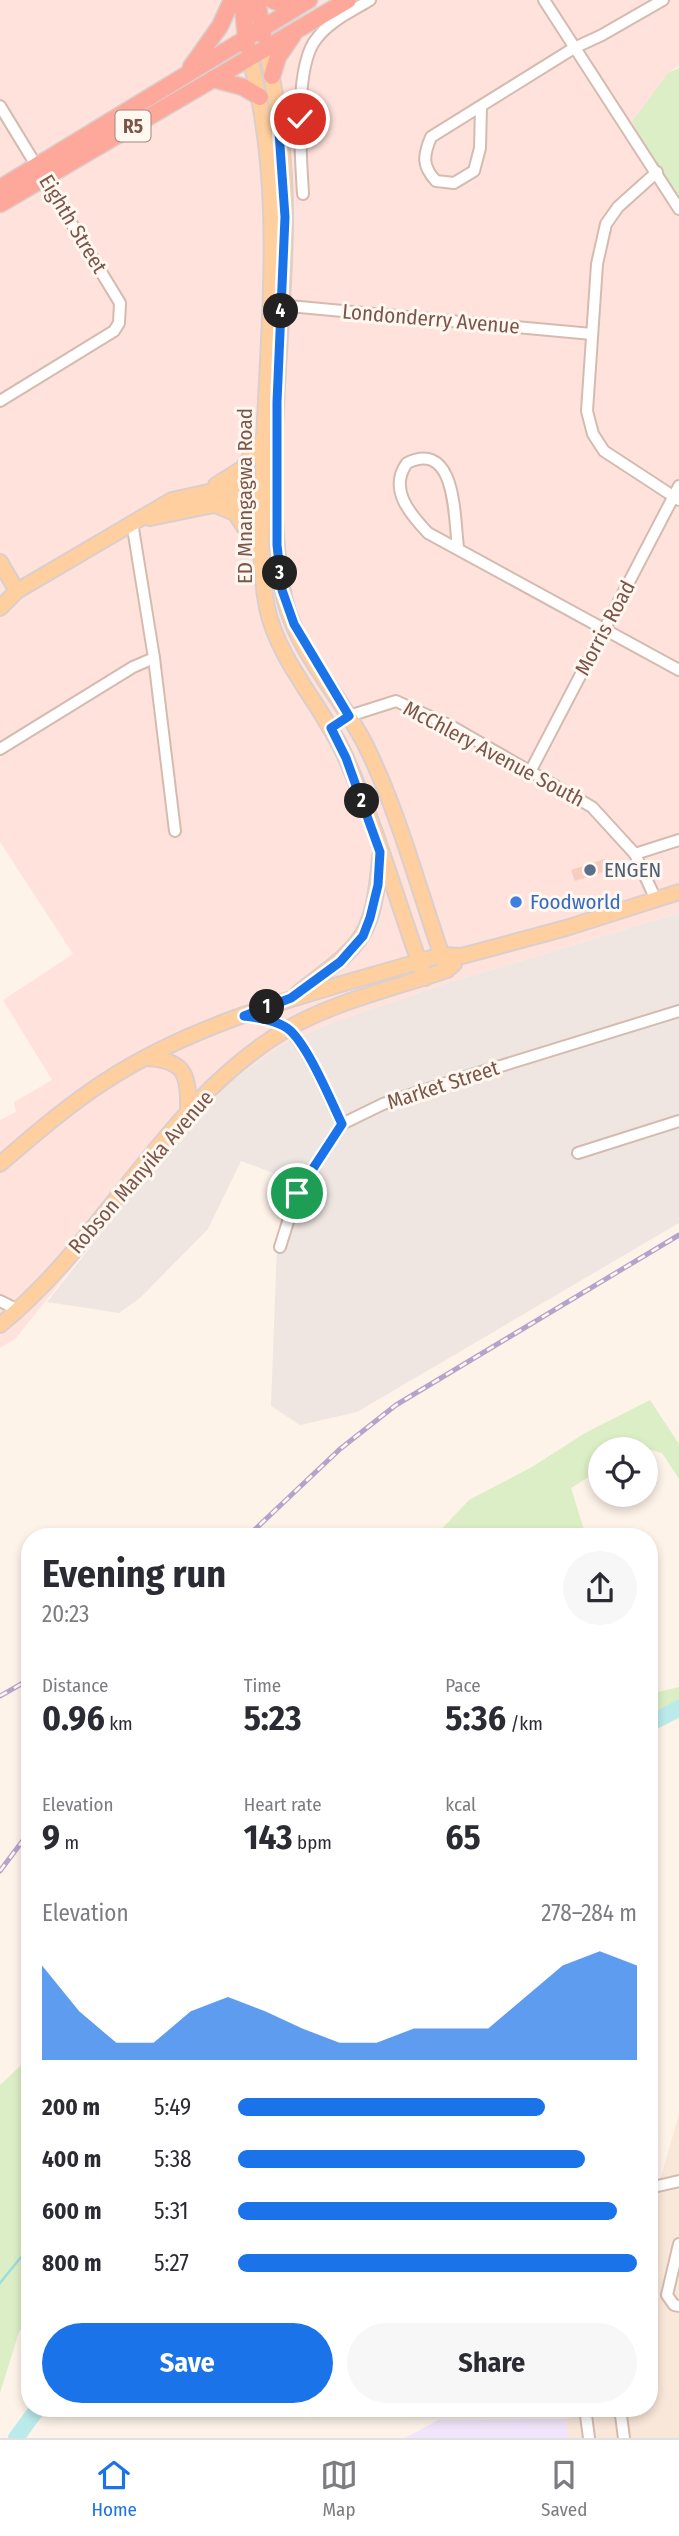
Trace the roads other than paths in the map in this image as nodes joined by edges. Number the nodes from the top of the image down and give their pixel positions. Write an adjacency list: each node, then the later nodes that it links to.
1 (232, 0): 18 (highway)
2 (242, 0): 13 (highway, ED Mnangagwa Road)
3 (257, 0): 11 (highway, ED Mnangagwa Road)
4 (272, 0): 10 (highway)
5 (309, 0): 10 (highway, R5)
6 (348, 0): 12 (highway, R5)
7 (370, 0): 24 (street)
8 (544, 0): 14 (street)
9 (663, 0): 14 (street)
10 (293, 9): 11 (highway, R5)
11 (261, 28): 13 (highway, R5); 15 (highway, ED Mnangagwa Road)
12 (296, 30): 15 (highway, R5); 17 (highway)
13 (245, 38): 16 (highway, ED Mnangagwa Road); 18 (highway, R5)
14 (574, 47): 22 (street); 26 (street)
15 (267, 48): 16 (highway, R5); 17 (main road, ED Mnangagwa Road)
16 (250, 58): 19 (highway, R5); 20 (main road, ED Mnangagwa Road)
17 (272, 76): 23 (main road, ED Mnangagwa Road)
18 (183, 77): 25 (highway, R5)
19 (213, 79): 20 (highway); 25 (highway, R5)
20 (260, 97): 23 (main road, ED Mnangagwa Road)
21 (0, 106): 25 (street, Eighth Street)
22 (481, 106): 22 (street)
23 (271, 118): 24 (street); 31 (main road, ED Mnangagwa Road)
24 (300, 119): 28 (street)
25 (41, 171): 27 (highway, R5); 29 (highway, R5); 33 (street, Eighth Street)
26 (657, 172): 30 (street); 32 (street)
27 (0, 188)
28 (303, 194)
29 (0, 204)
30 (679, 209)
31 (276, 304): 32 (street, Londonderry Avenue); 34 (main road, ED Mnangagwa Road); 36 (main road, ED Mnangagwa Road)
32 (592, 334): 38 (street)
33 (0, 401)
34 (264, 435): 36 (main road, ED Mnangagwa Road); 37 (main road)
35 (679, 486): 38 (street, Morris Road)
36 (269, 495): 37 (main road); 41 (main road, ED Mnangagwa Road); 49 (main road, ED Mnangagwa Road)
37 (209, 497): 39 (main road); 41 (main road)
38 (676, 498): 46 (street, Morris Road)
39 (132, 522): 43 (main road); 47 (street)
40 (458, 547): 40 (street); 46 (street)
41 (262, 555): 50 (main road, ED Mnangagwa Road)
42 (0, 562): 43 (main road)
43 (18, 591): 44 (main road); 45 (main road)
44 (0, 596)
45 (0, 608)
46 (605, 628): 48 (street); 52 (street, Morris Road)
47 (154, 657): 51 (street); 53 (street)
48 (679, 670)
49 (349, 716): 50 (street, McChlery Avenue South); 52 (street, McChlery Avenue South); 59 (main road, ED Mnangagwa Road)
50 (331, 728): 55 (main road, ED Mnangagwa Road)
51 (0, 749)
52 (531, 770): 56 (street, McChlery Avenue South)
53 (175, 831)
54 (679, 840): 56 (street)
55 (380, 852): 61 (main road, ED Mnangagwa Road); 64 (main road)
56 (635, 854): 58 (street, McChlery Avenue South)
57 (679, 892): 58 (main road)
58 (656, 900): 60 (main road)
59 (442, 955): 60 (main road); 61 (main road); 62 (main road, ED Mnangagwa Road)
60 (462, 956): 62 (main road)
61 (419, 962): 63 (main road, ED Mnangagwa Road); 64 (main road)
62 (447, 970): 63 (main road, Robson Manyika Avenue)
63 (425, 978): 67 (main road, Robson Manyika Avenue)
64 (291, 998): 66 (main road)
65 (679, 1011): 71 (street, Market Street)
66 (244, 1016): 67 (street); 68 (main road)
67 (288, 1028): 69 (main road, Robson Manyika Avenue); 71 (street)
68 (146, 1058): 69 (main road); 73 (main road)
69 (188, 1111): 76 (main road, Robson Manyika Avenue)
70 (679, 1121): 72 (street)
71 (342, 1124): 74 (street)
72 (578, 1153)
73 (0, 1164)
74 (281, 1247)
75 (0, 1301): 76 (street)
76 (18, 1310): 77 (main road, Robson Manyika Avenue)
77 (0, 1325)
78 (679, 2180): 79 (street)
79 (658, 2186)
80 (679, 2244): 81 (street)
81 (676, 2306)
82 (586, 2417): 84 (street)
83 (621, 2417): 85 (street)
84 (590, 2438)
85 (624, 2438)

